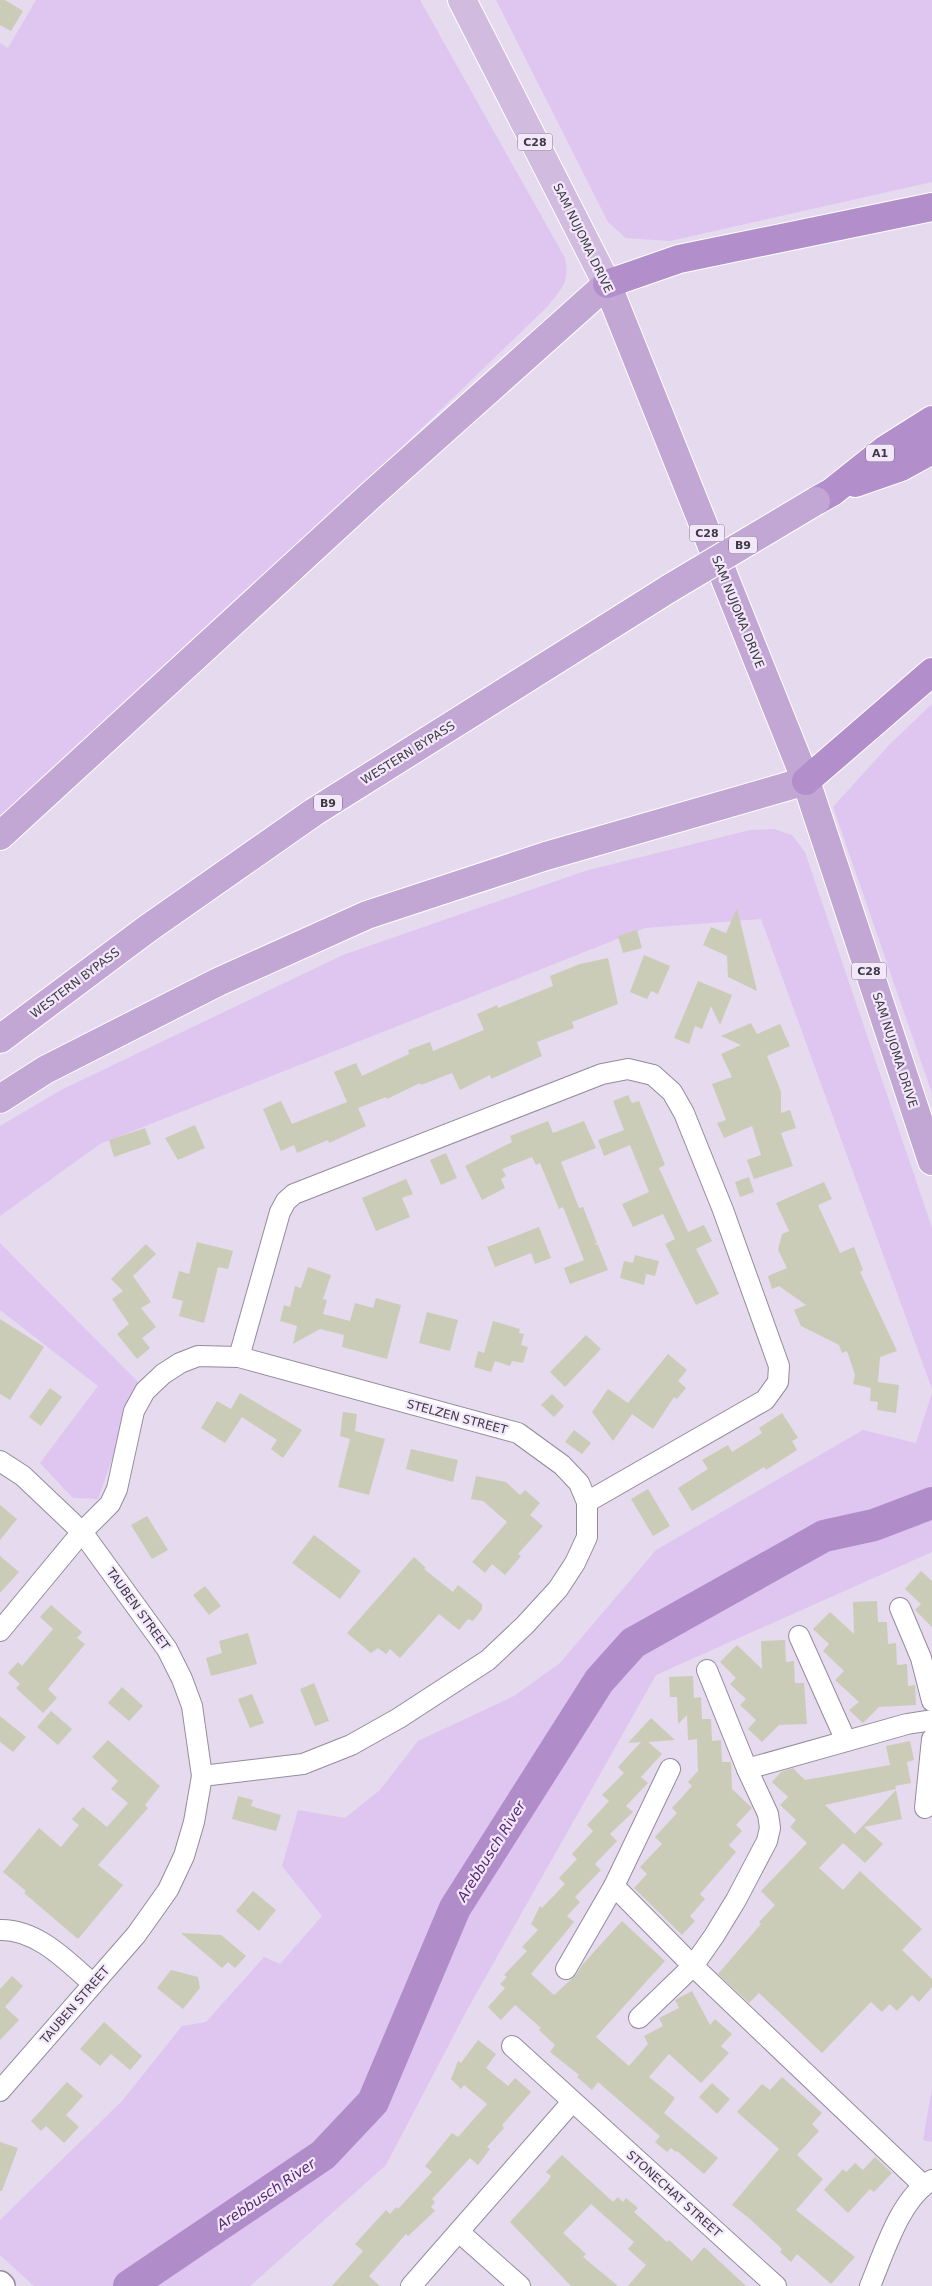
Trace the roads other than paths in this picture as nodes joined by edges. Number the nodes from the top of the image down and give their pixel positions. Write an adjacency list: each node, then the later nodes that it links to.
1 (462, 0): 3 (main road, SAM NUJOMA DRIVE / C28)
2 (932, 207): 3 (highway)
3 (607, 284): 8 (highway, SAM NUJOMA DRIVE / C28); 9 (highway)
4 (932, 420): 6 (highway, WESTERN BYPASS / A1)
5 (932, 450): 6 (highway, WESTERN BYPASS / A1)
6 (824, 496): 10 (highway, WESTERN BYPASS / B9, bridge)
7 (932, 672): 8 (highway)
8 (806, 781): 11 (highway); 12 (highway, SAM NUJOMA DRIVE / C28)
9 (0, 836)
10 (0, 1039)
11 (0, 1099)
12 (932, 1161)
13 (239, 1357): 15 (street, STELZEN STREET); 15 (street); 16 (street, STELZEN STREET)
14 (0, 1461): 16 (street, TAUBEN STREET)
15 (587, 1502): 27 (street, STELZEN STREET)
16 (82, 1532): 18 (street, STELZEN STREET); 27 (street, TAUBEN STREET)
17 (900, 1608): 21 (street)
18 (0, 1630)
19 (799, 1636): 24 (street)
20 (707, 1670): 25 (street)
21 (932, 1701)
22 (932, 1720): 24 (street)
23 (932, 1739): 28 (street)
24 (846, 1741): 25 (street)
25 (747, 1769): 31 (street)
26 (670, 1770): 29 (street)
27 (202, 1776): 33 (street, TAUBEN STREET)
28 (925, 1808)
29 (614, 1886): 31 (street); 32 (street)
30 (0, 1930): 33 (street)
31 (693, 1966): 34 (street); 38 (street)
32 (566, 1969)
33 (93, 1984): 36 (street, TAUBEN STREET)
34 (639, 2018)
35 (512, 2046): 37 (street, STONECHAT STREET)
36 (0, 2091)
37 (572, 2102): 39 (street); 42 (street, STONECHAT STREET)
38 (928, 2183): 43 (street)
39 (459, 2232): 40 (street); 41 (street)
40 (411, 2286)
41 (520, 2286)
42 (776, 2286)
43 (870, 2286)

